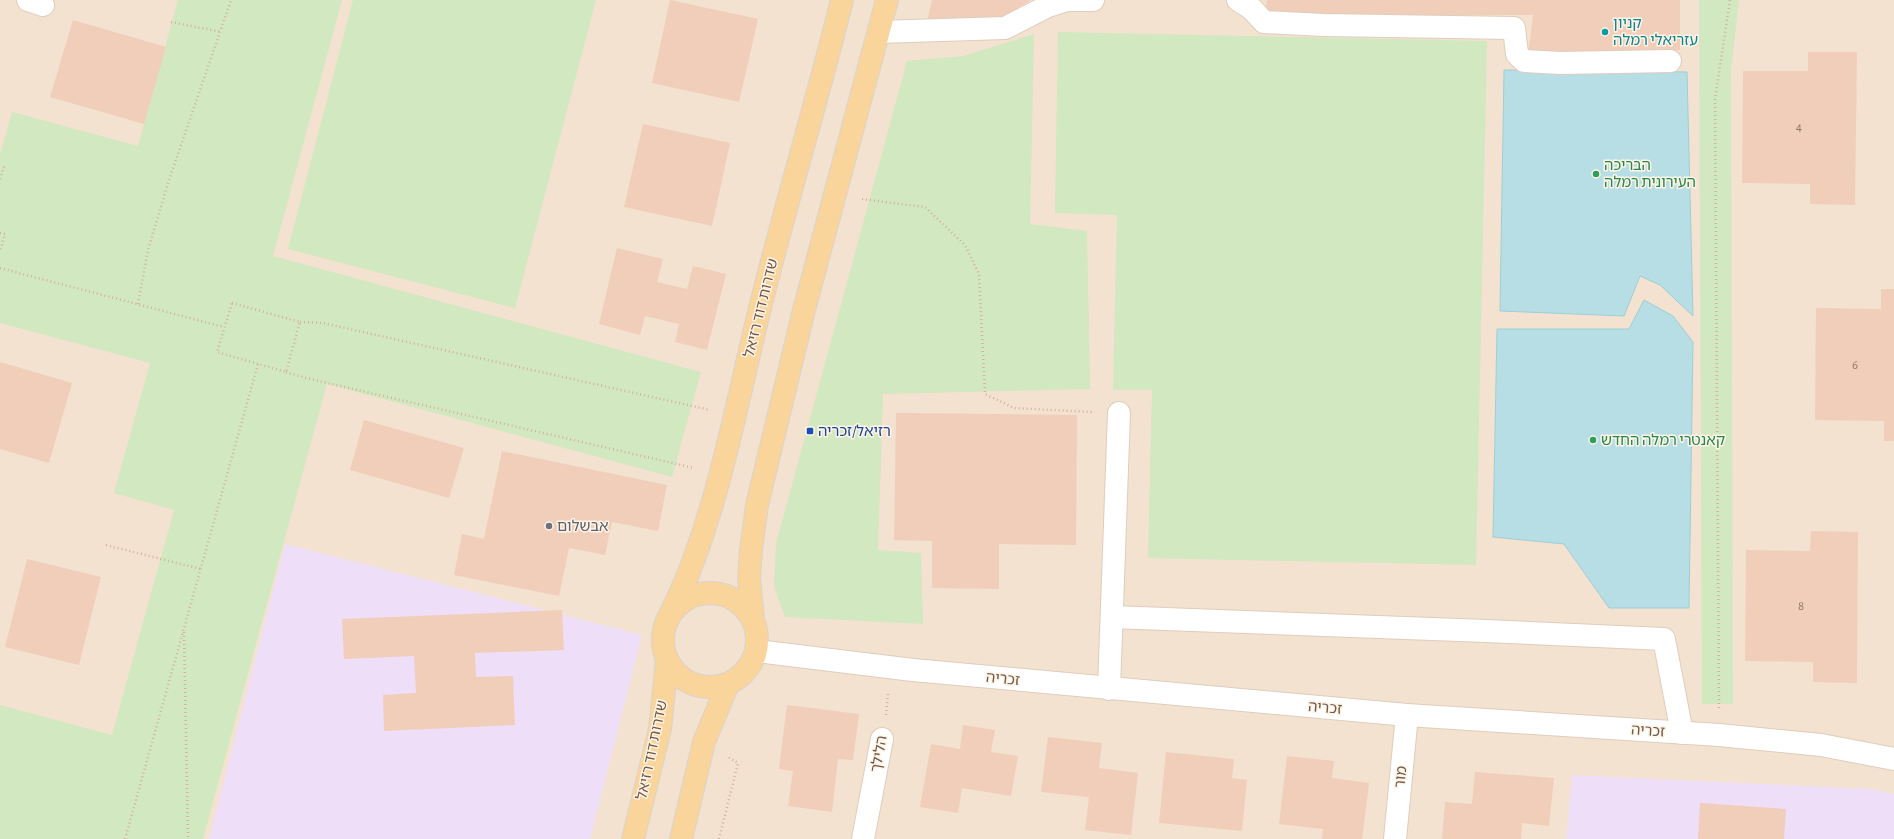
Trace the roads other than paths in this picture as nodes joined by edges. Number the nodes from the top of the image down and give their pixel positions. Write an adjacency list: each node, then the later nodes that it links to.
1 (842, 0): 8 (main road, שדרות דוד רזיאל)
2 (887, 0): 5 (main road)
3 (1093, 0): 5 (street)
4 (1238, 0): 6 (street)
5 (879, 32): 10 (main road)
6 (1670, 61)
7 (1119, 413): 9 (street)
8 (671, 613): 10 (main road); 12 (main road)
9 (1112, 617): 14 (street); 16 (street)
10 (753, 619): 11 (main road)
11 (757, 651): 13 (main road); 14 (street, זכריה)
12 (667, 660): 13 (main road); 19 (main road, שדרות דוד רזיאל)
13 (728, 684): 20 (main road)
14 (1109, 689): 15 (street, זכריה)
15 (1407, 715): 16 (street, זכריה); 22 (street, מור)
16 (1682, 733): 18 (street, זכריה)
17 (882, 739): 21 (street, הלילך)
18 (1894, 759)
19 (633, 839)
20 (681, 839)
21 (863, 839)
22 (1395, 839)

